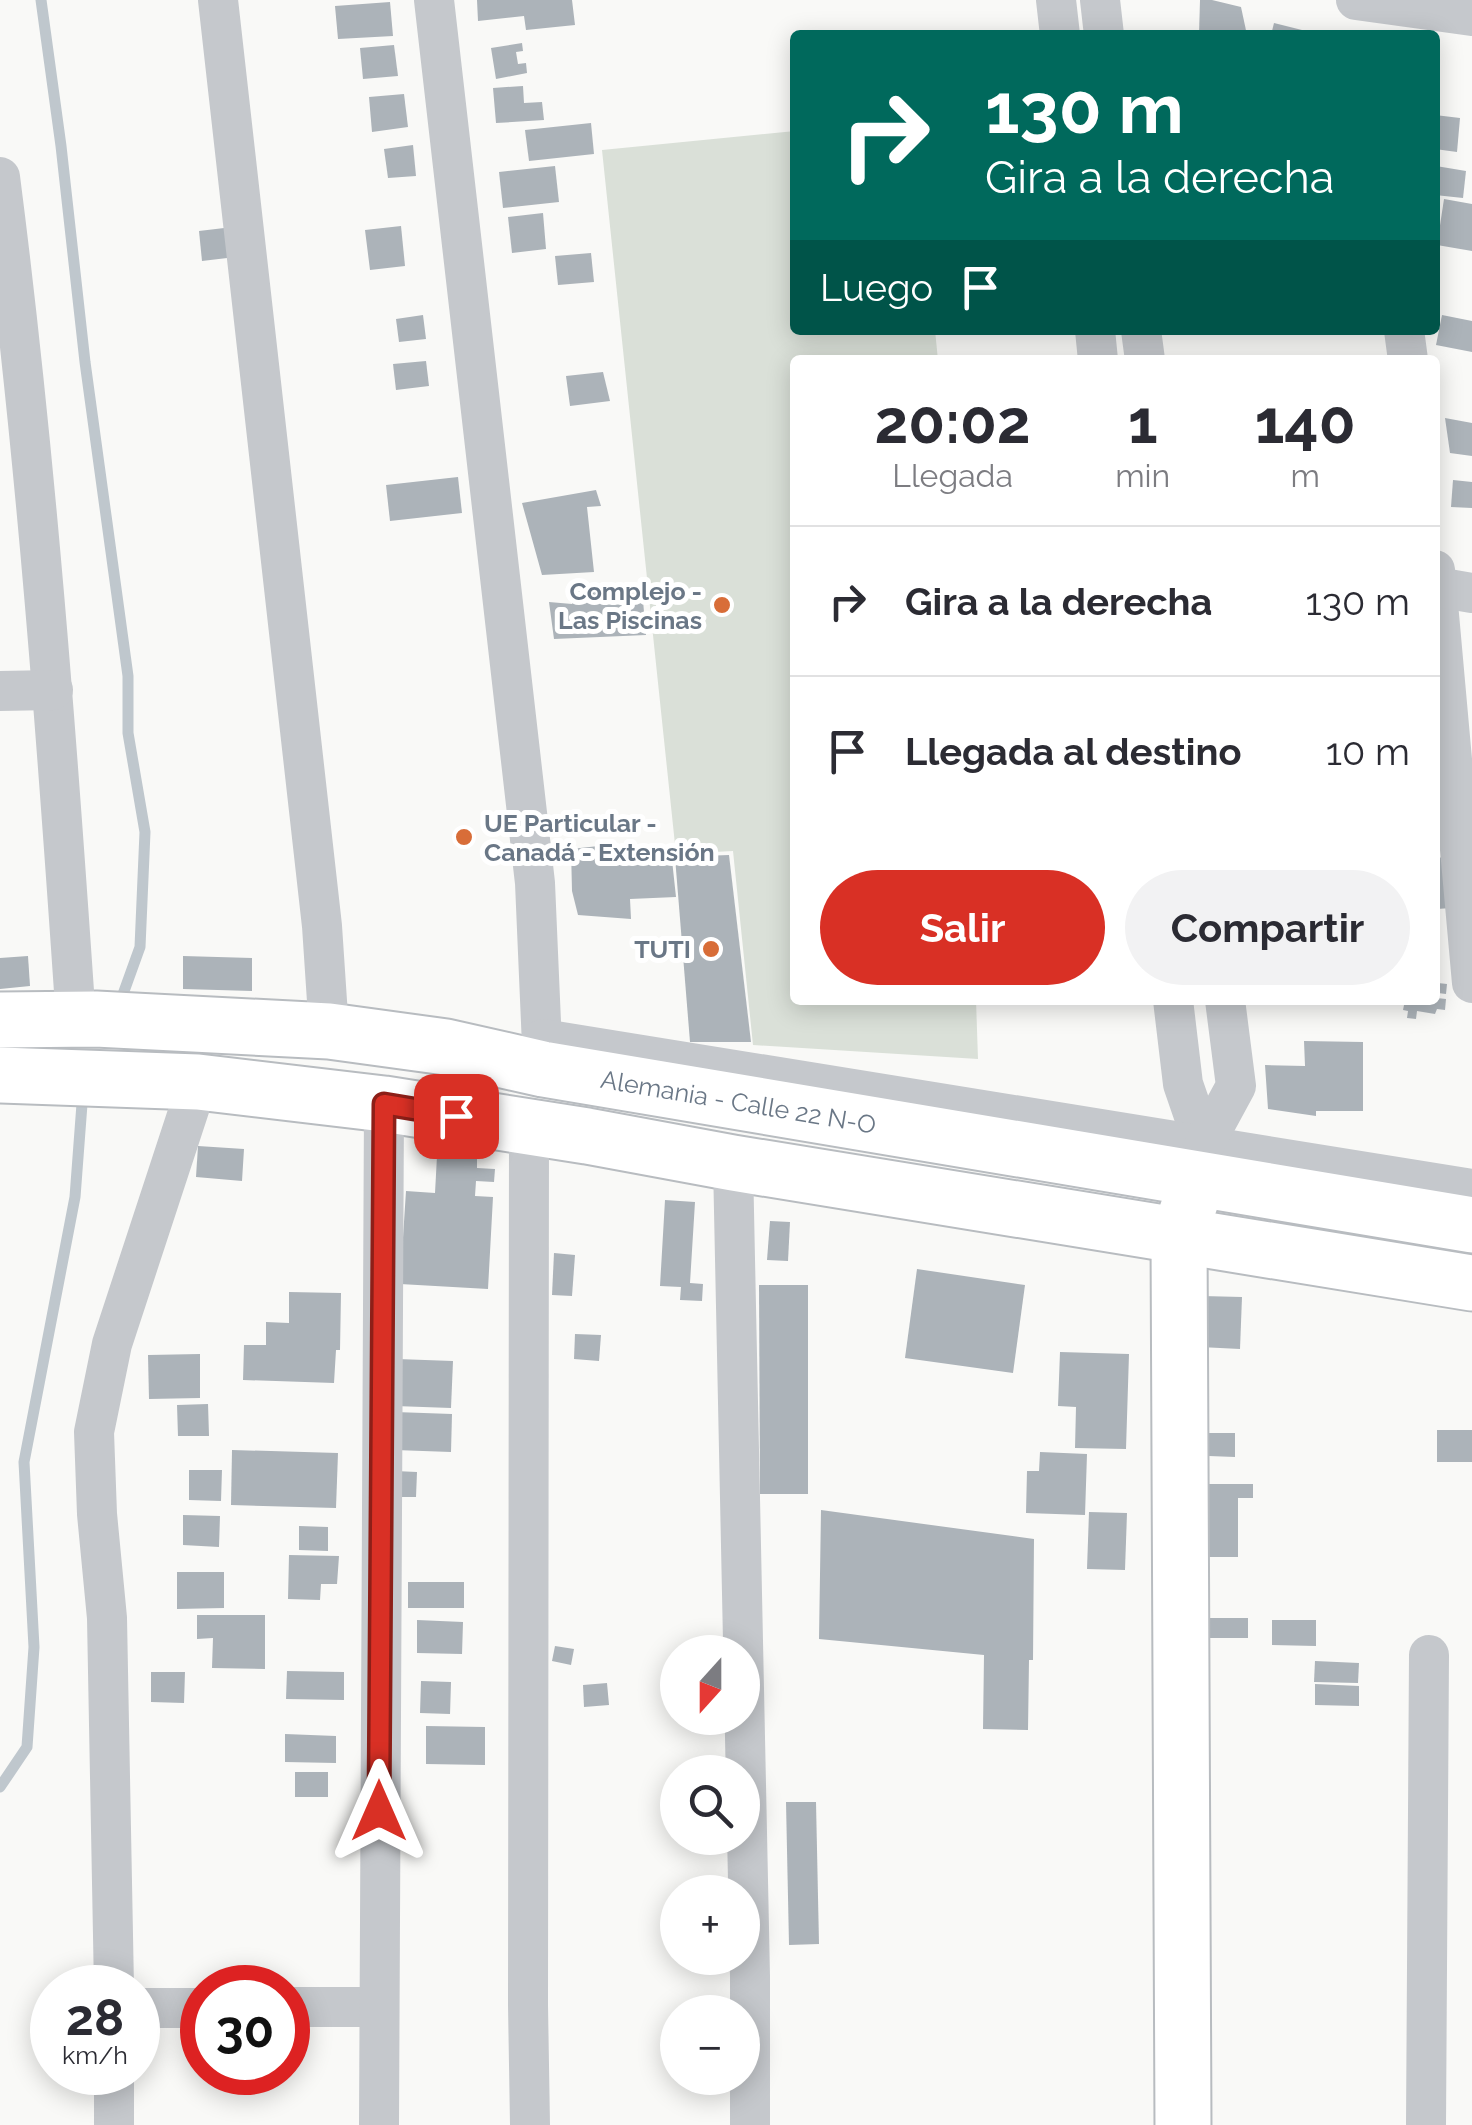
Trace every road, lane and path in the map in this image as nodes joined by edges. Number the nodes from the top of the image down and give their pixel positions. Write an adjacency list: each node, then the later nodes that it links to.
1 (218, 0): 21 (street)
2 (434, 0): 22 (street)
3 (1056, 0): 7 (street)
4 (1100, 0): 8 (street)
5 (1360, 0): 6 (street); 9 (street)
6 (1472, 16)
7 (1059, 30)
8 (1103, 30)
9 (1365, 30)
10 (0, 177): 11 (street)
11 (9, 312): 12 (street)
12 (17, 498): 14 (street)
13 (1448, 583): 16 (street)
14 (54, 690): 15 (street); 20 (street)
15 (0, 691)
16 (1472, 982)
17 (1174, 1005): 27 (street)
18 (1226, 1005): 27 (street)
19 (0, 1020): 20 (street, Alemania - Calle 22 N-O)
20 (86, 1020): 21 (street, Alemania - Calle 22 N-O)
21 (329, 1031): 22 (street, Alemania - Calle 22 N-O)
22 (543, 1054): 27 (street, Alemania - Calle 22 N-O)
23 (0, 1075): 24 (street)
24 (185, 1081): 25 (street); 34 (street)
25 (384, 1104): 26 (street); 35 (street)
26 (529, 1126): 28 (street); 40 (street)
27 (1201, 1162): 29 (street); 30 (street, Alemania - Calle 22 N-O); 31 (street)
28 (734, 1163): 31 (street); 41 (street)
29 (1472, 1189)
30 (1472, 1225)
31 (1180, 1235): 32 (street); 42 (street)
32 (1472, 1283)
33 (1429, 1655): 43 (street)
34 (114, 1965)
35 (378, 2007): 36 (street); 39 (street)
36 (310, 2008)
37 (114, 2095): 38 (street)
38 (114, 2125)
39 (379, 2125)
40 (530, 2125)
41 (750, 2125)
42 (1184, 2125)
43 (1426, 2125)

